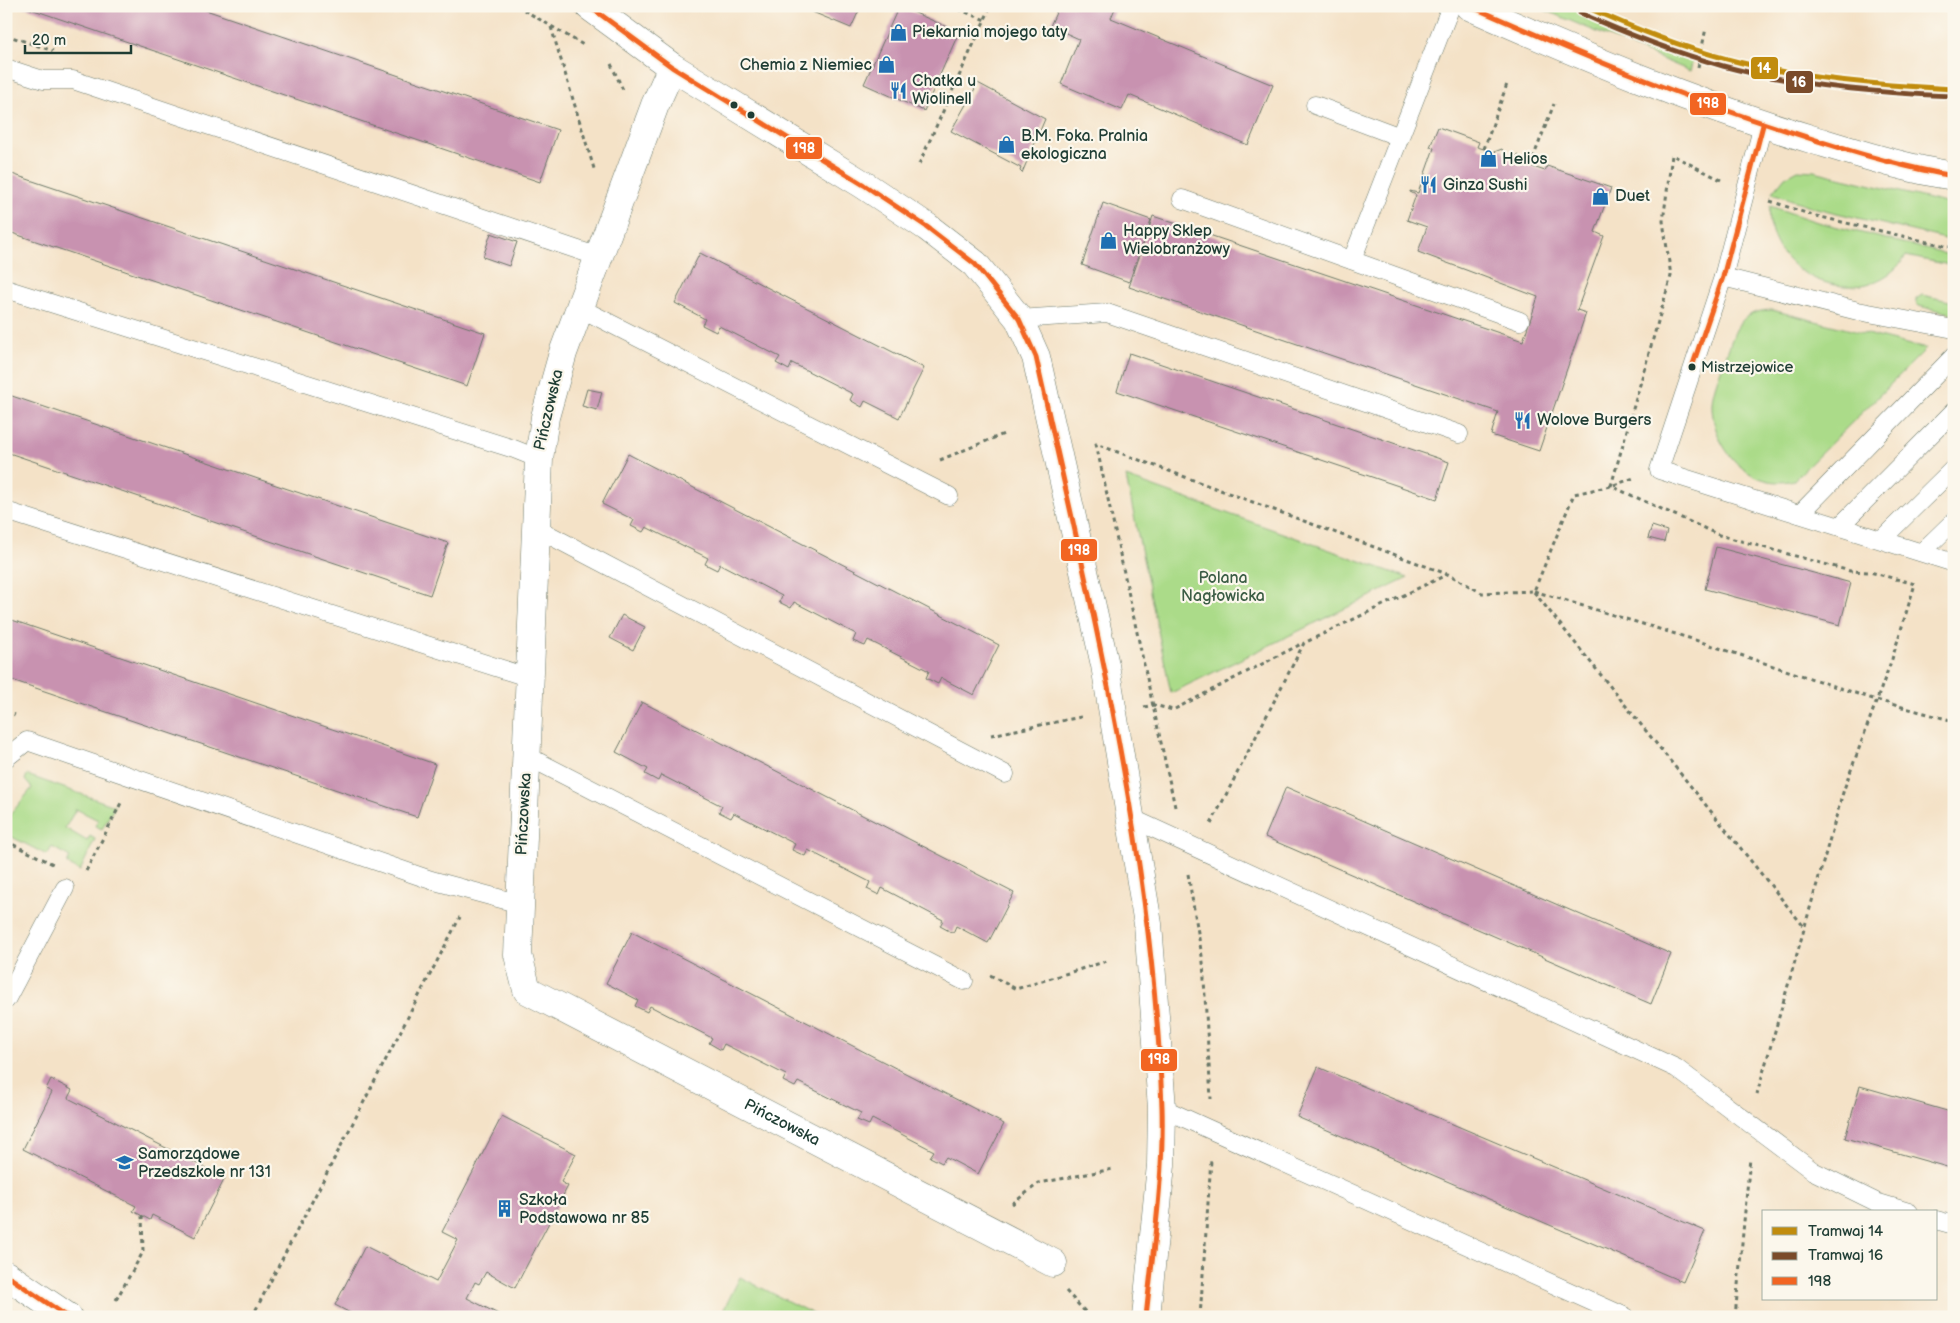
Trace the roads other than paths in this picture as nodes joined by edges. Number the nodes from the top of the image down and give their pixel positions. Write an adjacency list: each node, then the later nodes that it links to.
1 (589, 6): 4 (street)
2 (1451, 6): 8 (lane)
3 (1469, 6): 7 (street)
4 (672, 67): 11 (street, Pińczowska); 16 (street)
5 (6, 68): 11 (lane)
6 (1315, 105): 8 (lane)
7 (1763, 125): 9 (street); 13 (lane)
8 (1400, 137): 12 (lane)
9 (1954, 176)
10 (1182, 199): 12 (lane)
11 (599, 257): 15 (street, Pińczowska)
12 (1352, 260): 17 (lane)
13 (1723, 277): 18 (lane); 26 (lane)
14 (6, 288): 22 (lane)
15 (580, 308): 22 (street, Pińczowska); 24 (lane)
16 (1019, 319): 21 (lane); 37 (street)
17 (1520, 321)
18 (1954, 328)
19 (1954, 356): 26 (lane)
20 (1954, 411): 28 (lane)
21 (1459, 434)
22 (539, 459): 29 (street, Pińczowska)
23 (1954, 468): 30 (lane)
24 (949, 496)
25 (6, 511): 33 (lane)
26 (1800, 514): 28 (lane)
27 (1954, 521): 31 (lane)
28 (1840, 526): 30 (lane)
29 (536, 528): 33 (street, Pińczowska); 36 (lane)
30 (1882, 539): 31 (lane)
31 (1922, 552): 32 (lane)
32 (1954, 563)
33 (530, 678): 34 (street, Pińczowska)
34 (527, 756): 39 (street, Pińczowska); 40 (lane)
35 (6, 758): 39 (lane)
36 (1005, 774)
37 (1131, 818): 42 (street); 43 (lane)
38 (65, 888): 41 (lane)
39 (520, 904): 46 (street, Pińczowska)
40 (964, 981)
41 (6, 1000)
42 (1162, 1108): 49 (street); 50 (lane)
43 (1902, 1210)
44 (1938, 1221): 45 (lane)
45 (1954, 1225)
46 (1054, 1262)
47 (6, 1275): 48 (street)
48 (62, 1315)
49 (1146, 1317)
50 (1626, 1317)

